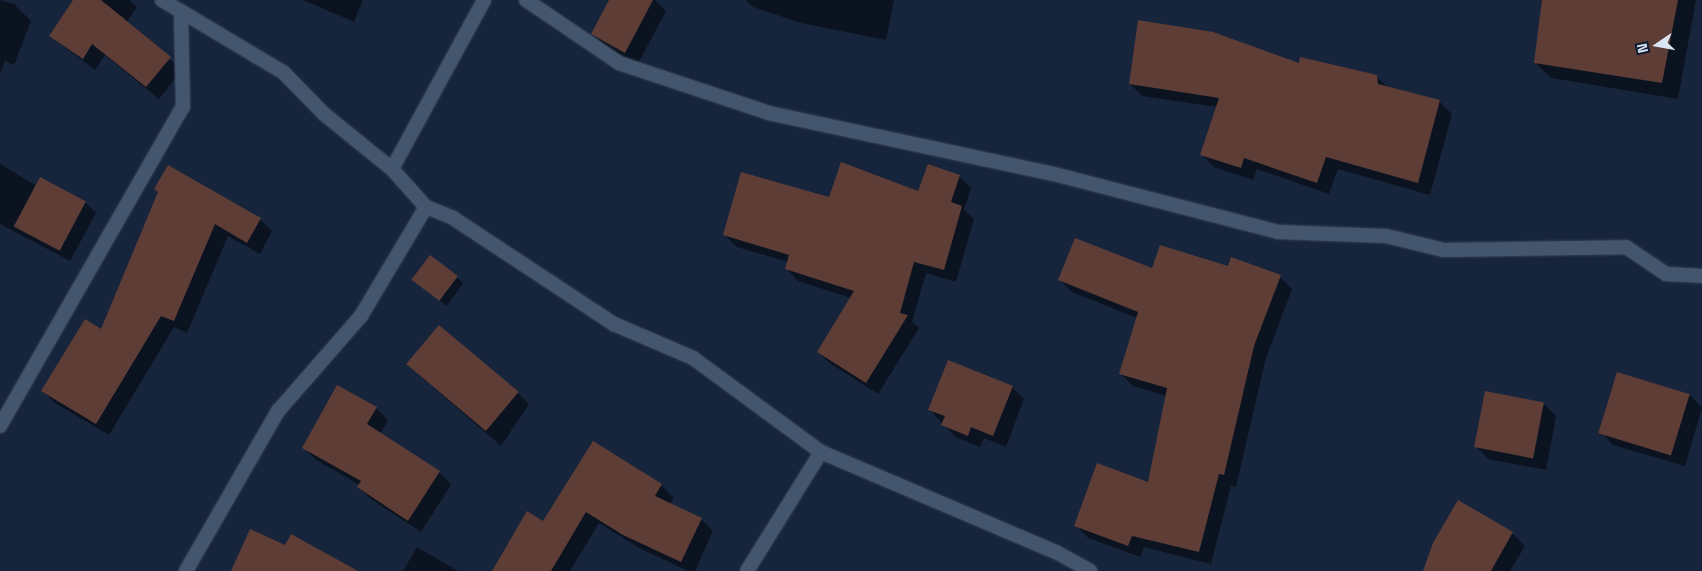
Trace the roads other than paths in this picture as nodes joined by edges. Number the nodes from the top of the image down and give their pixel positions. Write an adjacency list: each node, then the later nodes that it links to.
1 (162, 0): 4 (street)
2 (484, 0): 5 (street)
3 (526, 0): 7 (street)
4 (182, 12): 5 (street); 8 (street)
5 (392, 169): 6 (street)
6 (426, 207): 9 (street); 10 (street)
7 (1702, 276)
8 (0, 426)
9 (821, 452): 11 (street); 12 (street)
10 (186, 571)
11 (747, 571)
12 (1090, 571)

